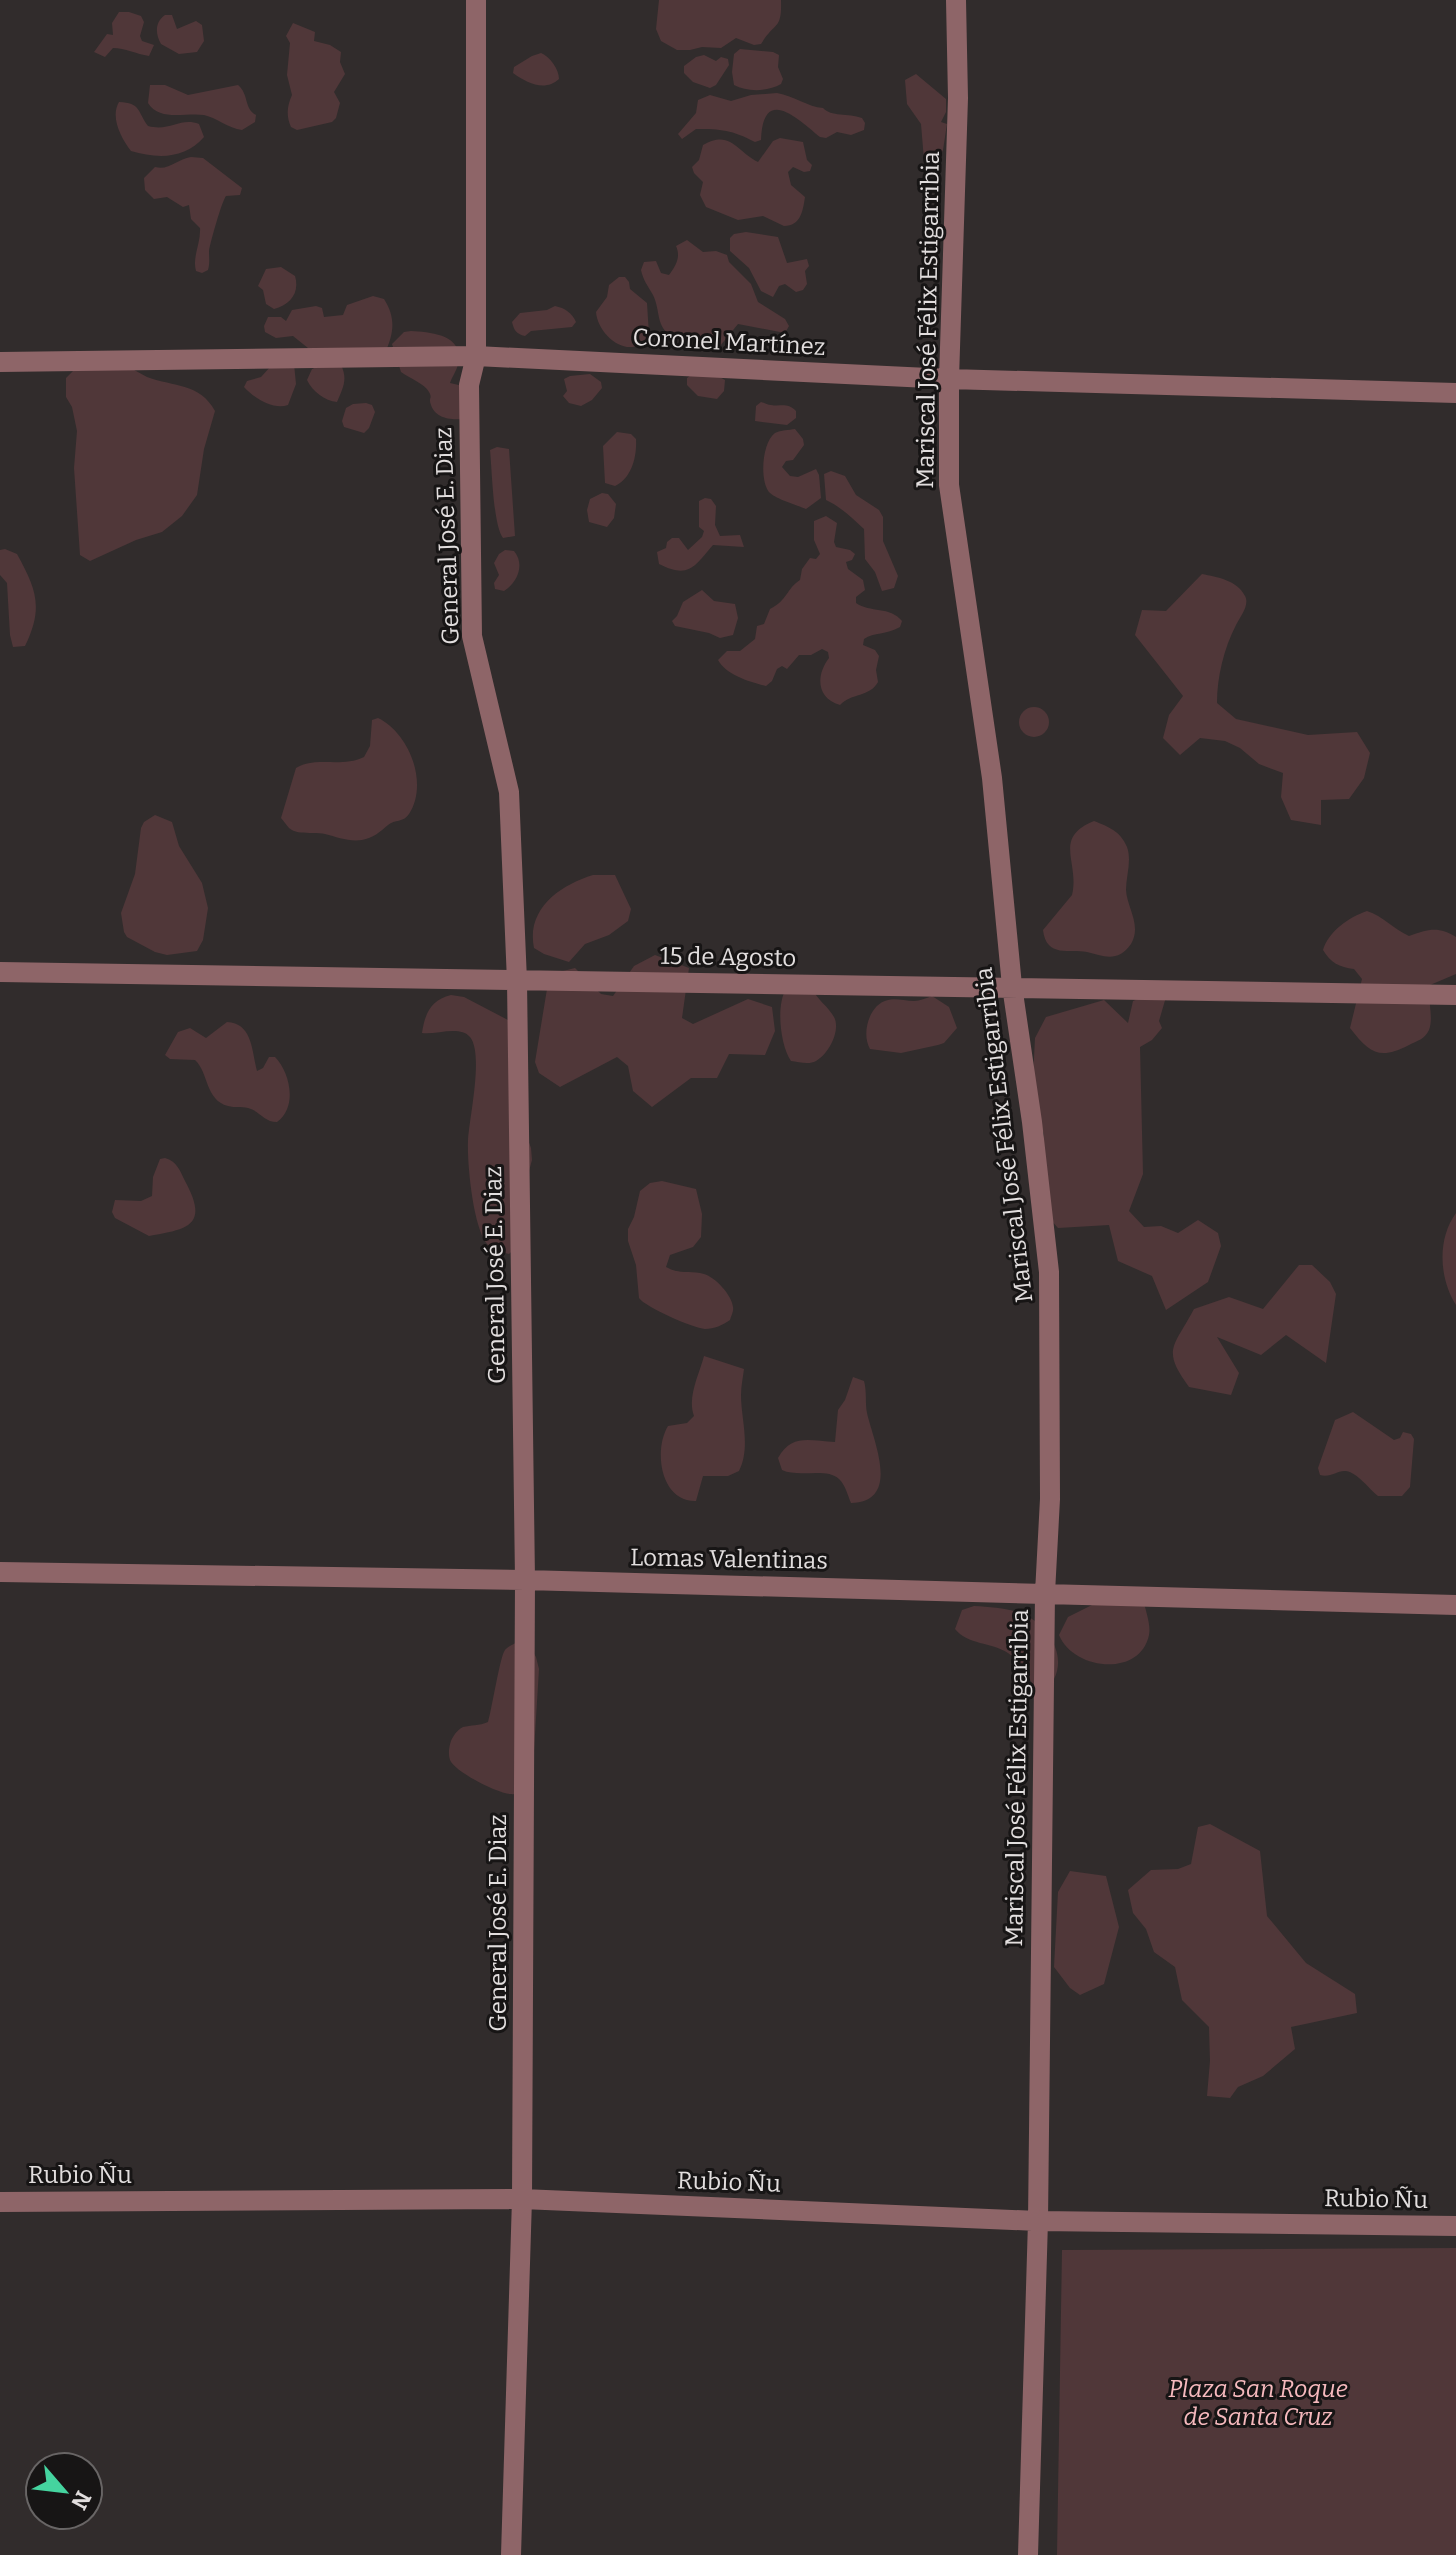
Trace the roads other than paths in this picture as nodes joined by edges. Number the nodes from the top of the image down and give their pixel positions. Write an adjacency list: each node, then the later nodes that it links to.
1 (476, 0): 3 (street, General José E. Diaz)
2 (956, 0): 5 (street, Mariscal José Félix Estigarribia)
3 (476, 356): 4 (street, Coronel Martínez); 5 (street, Coronel Martínez); 8 (street, General José E. Diaz)
4 (0, 362)
5 (949, 379): 6 (street, Coronel Martínez); 9 (street, Mariscal José Félix Estigarribia)
6 (1456, 393)
7 (0, 972): 8 (street, 15 de Agosto)
8 (517, 981): 9 (street, 15 de Agosto); 12 (street, General José E. Diaz)
9 (1012, 986): 10 (street, 15 de Agosto); 13 (street, Mariscal José Félix Estigarribia)
10 (1456, 995)
11 (0, 1572): 12 (street, Lomas Valentinas)
12 (525, 1580): 13 (street, Lomas Valentinas); 15 (street, General José E. Diaz)
13 (1045, 1593): 14 (street, Lomas Valentinas); 17 (street, Mariscal José Félix Estigarribia)
14 (1456, 1605)
15 (522, 2199): 16 (street, Rubio Ñu); 17 (street, Rubio Ñu); 19 (street, General José E. Diaz)
16 (0, 2202)
17 (1038, 2221): 18 (street, Rubio Ñu); 20 (street, Mariscal José Félix Estigarribia)
18 (1456, 2226)
19 (511, 2555)
20 (1028, 2555)

